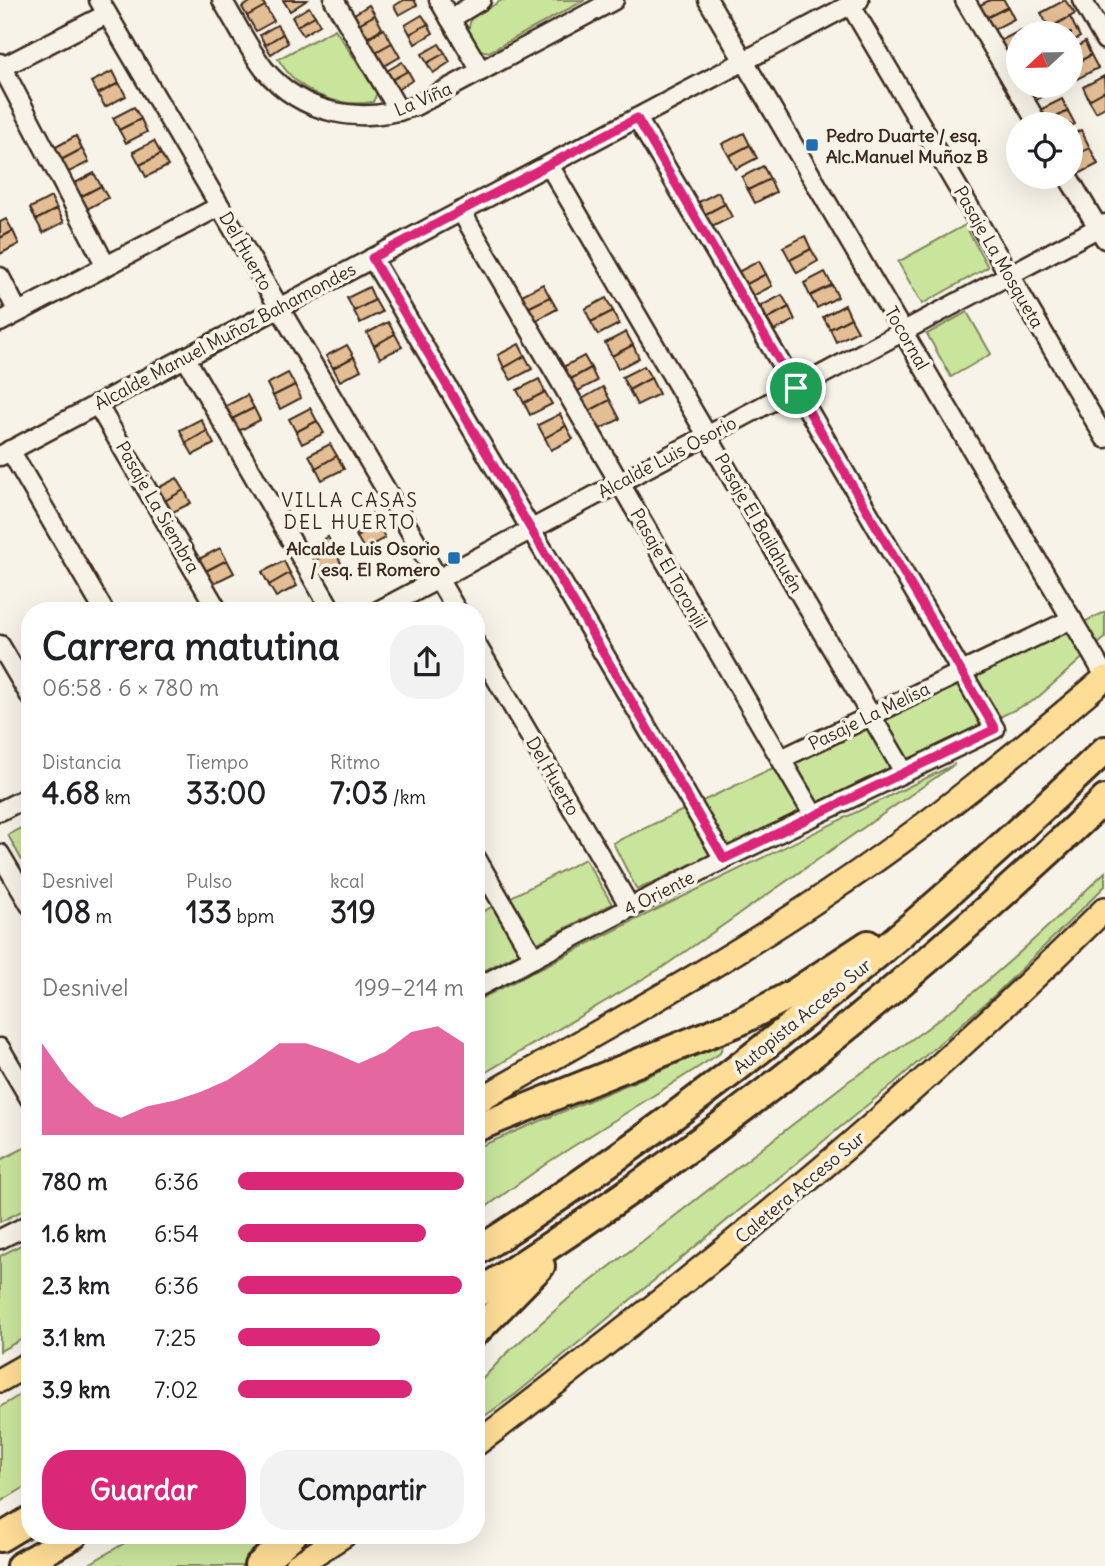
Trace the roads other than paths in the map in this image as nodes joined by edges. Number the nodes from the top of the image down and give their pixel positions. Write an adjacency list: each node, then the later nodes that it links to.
1 (222, 0): 16 (street, La Viña)
2 (334, 0): 16 (street)
3 (439, 0): 11 (street)
4 (481, 0): 11 (street)
5 (614, 0): 15 (street, La Viña)
6 (708, 0): 13 (street, Tocornal)
7 (965, 0): 17 (street)
8 (1082, 0): 12 (street)
9 (855, 2): 13 (street, Alcalde Manuel Muñoz Bahamondes); 26 (street, Pasaje La Mosqueta)
10 (103, 7): 14 (street); 21 (street, Del Huerto)
11 (450, 19): 15 (street)
12 (1105, 40)
13 (744, 61): 18 (street, Alcalde Manuel Muñoz Bahamondes); 31 (street, Tocornal)
14 (1, 65): 25 (street)
15 (481, 71): 16 (street, La Viña)
16 (400, 111)
17 (1031, 112)
18 (637, 118): 19 (street, Alcalde Manuel Muñoz Bahamondes); 33 (street)
19 (549, 165): 22 (street, Alcalde Manuel Muñoz Bahamondes); 35 (street, Pasaje El Bailahuén)
20 (1076, 189): 23 (street)
21 (220, 206): 25 (street); 28 (street, Del Huerto)
22 (461, 211): 24 (street, Alcalde Manuel Muñoz Bahamondes); 38 (street, Pasaje El Toronjil)
23 (1103, 230): 26 (street, Alcalde Luis Osorio)
24 (372, 258): 28 (street, Alcalde Manuel Muñoz Bahamondes); 39 (street)
25 (106, 266): 29 (street)
26 (1010, 275): 31 (street, Alcalde Luis Osorio); 36 (street, Pasaje La Mosqueta)
27 (0, 277): 29 (street)
28 (279, 308): 32 (street, Alcalde Manuel Muñoz Bahamondes); 40 (street, Del Huerto)
29 (19, 312): 30 (street)
30 (0, 322)
31 (903, 331): 33 (street, Alcalde Luis Osorio); 46 (street, Tocornal)
32 (185, 358): 34 (street, Alcalde Manuel Muñoz Bahamondes); 43 (street)
33 (796, 388): 35 (street, Alcalde Luis Osorio); 49 (street)
34 (97, 404): 37 (street, Alcalde Manuel Muñoz Bahamondes); 42 (street, Pasaje La Siembra)
35 (707, 435): 38 (street, Alcalde Luis Osorio); 52 (street, Pasaje El Bailahuén)
36 (1105, 438)
37 (5, 453): 41 (street)
38 (619, 482): 39 (street, Alcalde Luis Osorio); 54 (street, Pasaje El Toronjil)
39 (531, 529): 40 (street, Alcalde Luis Osorio); 61 (street)
40 (438, 579): 44 (street, Alcalde Luis Osorio); 45 (street, Del Huerto)
41 (98, 602)
42 (213, 602)
43 (327, 602)
44 (395, 602)
45 (452, 602)
46 (1072, 619): 49 (street, Pasaje La Melisa); 50 (street, Tocornal)
47 (0, 645): 51 (street)
48 (485, 659): 65 (street, Del Huerto)
49 (962, 672): 52 (street, Pasaje La Melisa); 55 (street, 4 Oriente)
50 (1105, 677): 71 (main road)
51 (21, 681)
52 (871, 715): 54 (street, Pasaje La Melisa); 55 (street, Pasaje El Bailahuén)
53 (1105, 750): 62 (highway, Autopista Acceso Sur)
54 (780, 759): 59 (street, Pasaje El Toronjil)
55 (904, 772): 59 (street, 4 Oriente)
56 (1105, 799): 73 (highway, Autopista Acceso Sur)
57 (21, 800): 58 (street)
58 (0, 811)
59 (814, 816): 61 (street, 4 Oriente)
60 (0, 854): 64 (street)
61 (724, 859): 65 (street, 4 Oriente)
62 (973, 872): 72 (highway); 76 (highway, Autopista Acceso Sur)
63 (485, 874): 67 (street)
64 (21, 890)
65 (629, 907): 67 (street, 4 Oriente)
66 (1105, 909): 81 (main road, Caletera Acceso Sur)
67 (534, 958): 68 (street, 4 Oriente)
68 (485, 983)
69 (0, 1048): 70 (street)
70 (21, 1084)
71 (485, 1097)
72 (485, 1124)
73 (622, 1196): 77 (highway, Autopista Acceso Sur); 78 (highway)
74 (21, 1228): 75 (street)
75 (0, 1239)
76 (485, 1246)
77 (485, 1288)
78 (485, 1323)
79 (21, 1368): 80 (main road)
80 (0, 1380)
81 (485, 1437)
82 (21, 1525): 83 (highway)
83 (0, 1538)
84 (58, 1544): 87 (highway)
85 (283, 1544): 88 (highway)
86 (330, 1544): 89 (main road)
87 (20, 1566)
88 (258, 1566)
89 (296, 1566)

